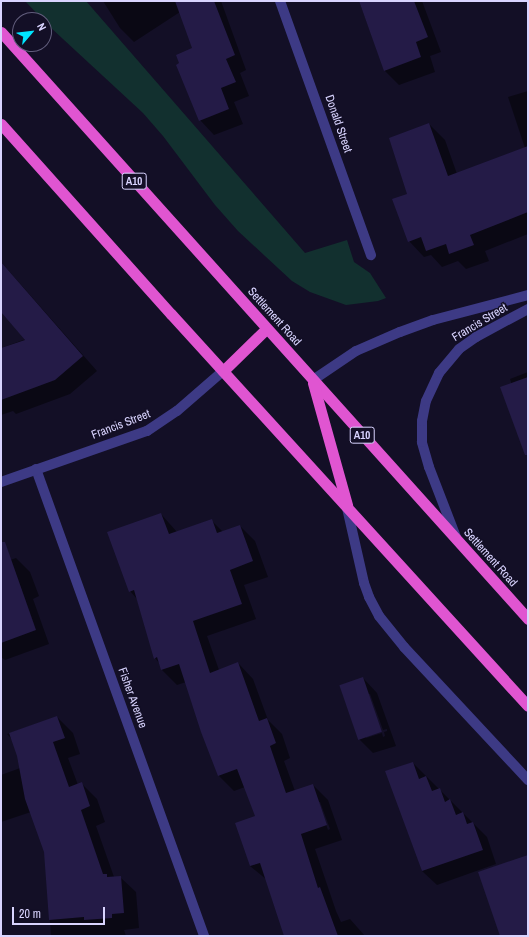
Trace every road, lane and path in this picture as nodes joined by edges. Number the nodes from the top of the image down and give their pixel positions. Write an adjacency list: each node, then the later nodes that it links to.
1 (280, 1): 4 (street, Donald Street)
2 (1, 32): 7 (highway, Settlement Road / A10)
3 (1, 124): 8 (highway)
4 (371, 255)
5 (528, 295): 9 (street, Francis Street)
6 (528, 309): 13 (street, Francis Street)
7 (266, 329): 8 (highway, Francis Street); 9 (highway, Settlement Road / A10)
8 (223, 371): 10 (street, Francis Street); 12 (highway)
9 (313, 380): 12 (highway); 13 (highway, Settlement Road / A10)
10 (36, 469): 11 (street, Francis Street); 17 (street, Fisher Avenue)
11 (1, 482)
12 (347, 508): 15 (highway); 16 (street)
13 (457, 540): 14 (highway, Settlement Road / A10)
14 (528, 619)
15 (528, 706)
16 (528, 780)
17 (204, 936)

